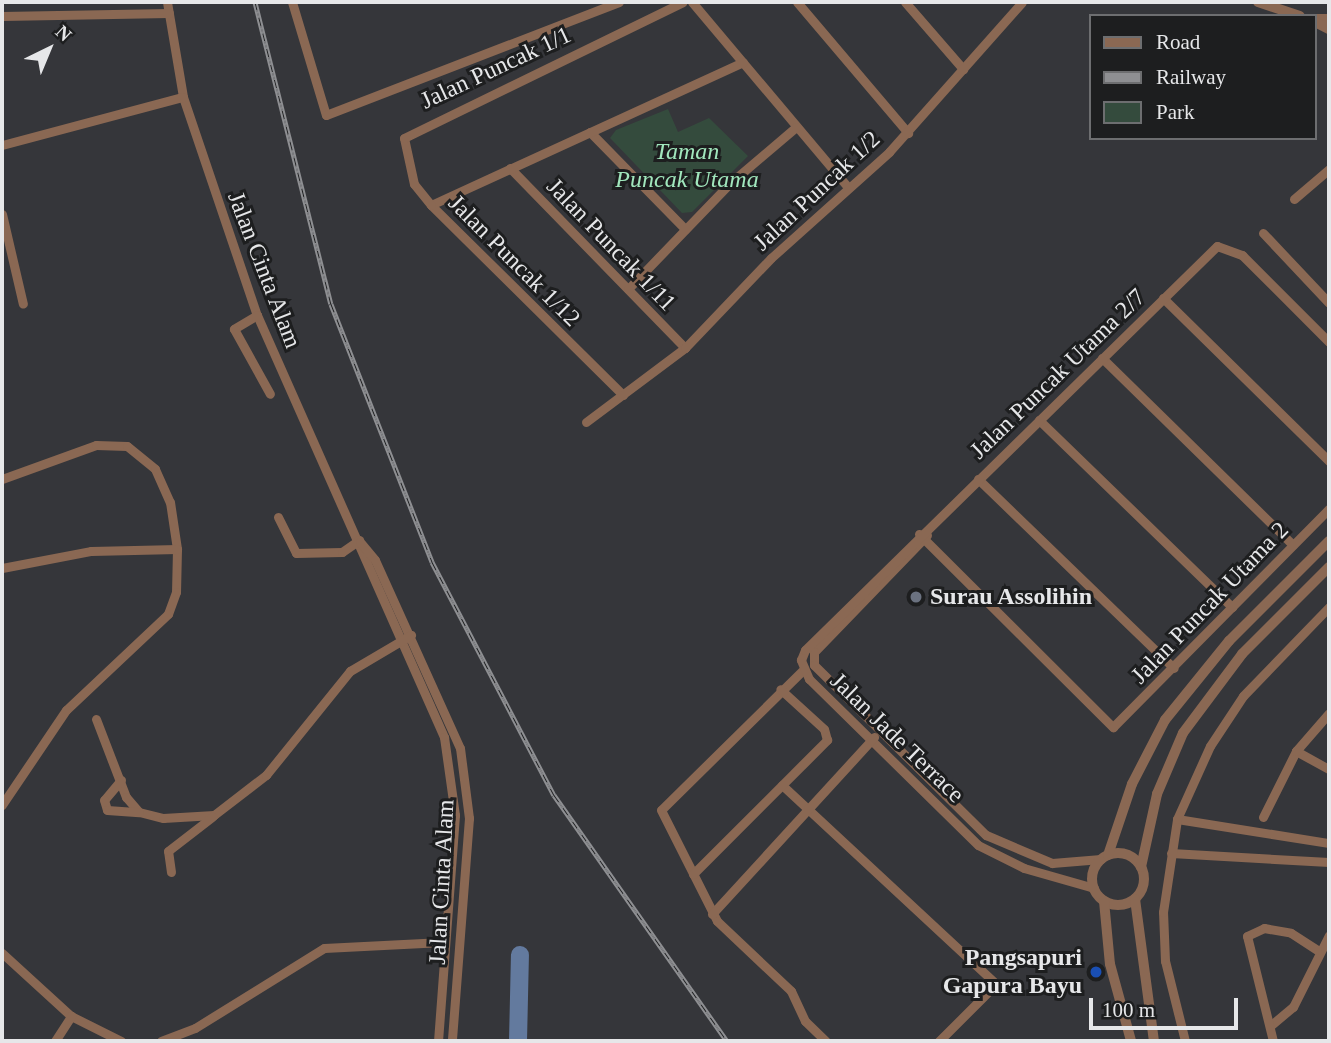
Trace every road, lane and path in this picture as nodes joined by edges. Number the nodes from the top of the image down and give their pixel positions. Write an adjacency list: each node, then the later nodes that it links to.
1 (167, 2): 10 (street, Jalan Cinta Alam)
2 (292, 2): 3 (street)
3 (619, 2)
4 (683, 2): 19 (street, Jalan Puncak 1/1)
5 (692, 2): 13 (street)
6 (797, 2): 18 (street)
7 (905, 2): 14 (street)
8 (1258, 2): 11 (street)
9 (1015, 4): 14 (street, Jalan Puncak 1/2)
10 (169, 13): 12 (street); 15 (street, Jalan Cinta Alam)
11 (1294, 14)
12 (2, 16)
13 (743, 62): 16 (street); 17 (street)
14 (962, 69): 18 (street, Jalan Puncak 1/2)
15 (183, 97): 20 (street); 33 (street, Jalan Cinta Alam)
16 (796, 127): 23 (street); 27 (street)
17 (590, 132): 21 (street); 27 (street)
18 (908, 133): 23 (street, Jalan Puncak 1/2)
19 (404, 138): 25 (street, Jalan Puncak 1/12)
20 (2, 145)
21 (510, 168): 25 (street); 29 (street, Jalan Puncak 1/11)
22 (1329, 169): 24 (street)
23 (848, 187): 35 (street, Jalan Puncak 1/2)
24 (1294, 199)
25 (431, 205): 38 (street, Jalan Puncak 1/12)
26 (2, 214): 32 (street)
27 (685, 229): 29 (street)
28 (1264, 233): 31 (street)
29 (628, 289): 35 (street, Jalan Puncak 1/11)
30 (1163, 298): 34 (street, Jalan Puncak Utama 2/7); 36 (street, Jalan Puncak Utama 2/7); 41 (street)
31 (1329, 303)
32 (23, 304)
33 (257, 315): 37 (street); 47 (street, Jalan Cinta Alam)
34 (1329, 342)
35 (685, 348): 38 (street, Jalan Puncak 1/2)
36 (1102, 358): 39 (street, Jalan Puncak Utama 2/7); 49 (street)
37 (270, 394)
38 (623, 394): 40 (street, Jalan Puncak 1/2)
39 (1039, 420): 42 (street, Jalan Puncak Utama 2/7); 53 (street)
40 (586, 422)
41 (1329, 461)
42 (978, 479): 46 (street, Jalan Puncak Utama 2/7); 57 (street)
43 (2, 480): 50 (street)
44 (1329, 509): 49 (street, Jalan Puncak Utama 2)
45 (278, 517): 47 (street)
46 (922, 536): 57 (street, Jalan Puncak Utama 2); 58 (street, Jalan Jade Terrace); 62 (street, Jalan Jade Terrace)
47 (359, 540): 55 (street, Jalan Cinta Alam); 56 (street, Jalan Cinta Alam)
48 (1329, 541): 77 (street)
49 (1293, 545): 53 (street, Jalan Puncak Utama 2)
50 (177, 549): 52 (street); 69 (street)
51 (1329, 567): 79 (street)
52 (2, 568)
53 (1232, 607): 57 (street, Jalan Puncak Utama 2)
54 (1329, 607): 74 (street)
55 (411, 635): 56 (street); 96 (street, Jalan Cinta Alam)
56 (400, 640): 72 (street); 87 (street, Jalan Cinta Alam)
57 (1174, 668)
58 (803, 670): 59 (street); 63 (street, Jalan Jade Terrace)
59 (780, 689): 68 (street); 81 (street)
60 (1329, 713): 65 (street)
61 (96, 719): 67 (street)
62 (872, 725): 63 (street); 64 (street, Jalan Jade Terrace)
63 (873, 742): 64 (street); 70 (street); 82 (street, Jalan Jade Terrace)
64 (893, 745): 77 (street, Jalan Jade Terrace)
65 (1296, 751): 66 (street); 73 (street)
66 (1329, 769)
67 (121, 780): 71 (street); 71 (street)
68 (782, 785): 70 (street); 81 (street)
69 (2, 805)
70 (808, 809): 85 (street); 98 (street)
71 (139, 812): 72 (street)
72 (214, 816): 80 (street)
73 (1263, 817)
74 (1177, 819): 75 (street); 76 (street)
75 (1329, 843)
76 (1171, 853): 78 (street); 101 (street)
77 (1105, 857): 79 (street); 82 (street)
78 (1329, 862)
79 (1141, 867): 83 (street)
80 (171, 872)
81 (693, 874): 85 (street)
82 (1094, 888): 84 (street)
83 (1135, 899): 84 (street); 100 (street)
84 (1104, 901): 99 (street)
85 (712, 914): 97 (street)
86 (1329, 935): 88 (street)
87 (443, 942): 94 (street); 95 (street, Jalan Cinta Alam)
88 (1317, 950): 91 (street); 91 (street)
89 (2, 953): 90 (street)
90 (71, 1016): 92 (street); 93 (street)
91 (1270, 1026): 102 (street)
92 (55, 1041)
93 (121, 1041)
94 (161, 1041)
95 (438, 1041)
96 (452, 1041)
97 (826, 1041)
98 (939, 1041)
99 (1131, 1041)
100 (1154, 1041)
101 (1185, 1041)
102 (1273, 1041)

